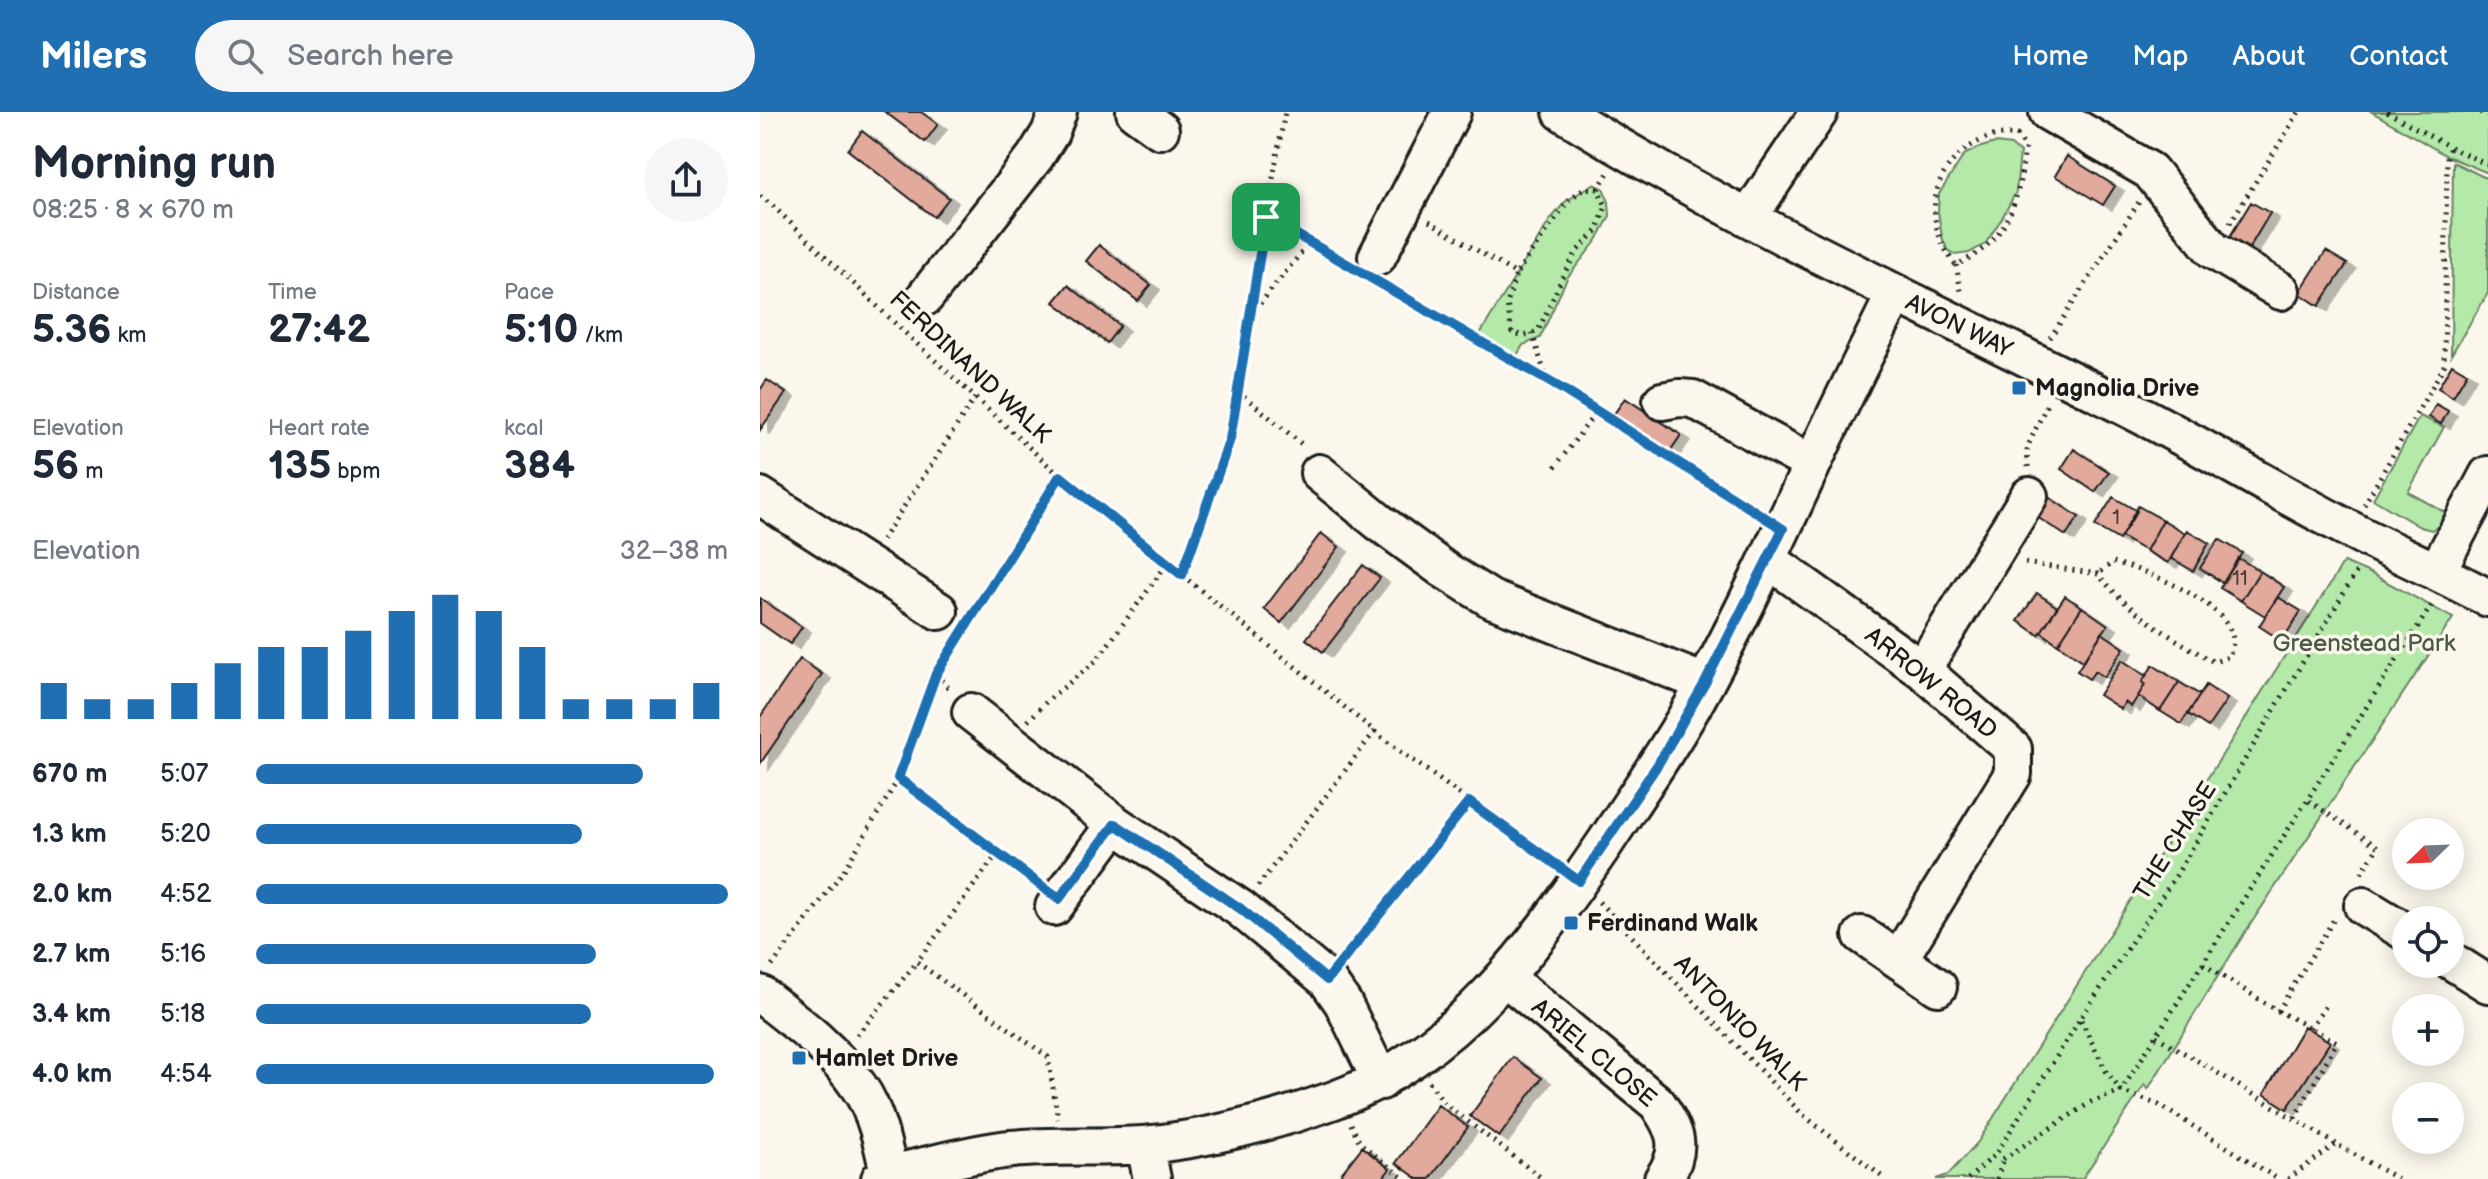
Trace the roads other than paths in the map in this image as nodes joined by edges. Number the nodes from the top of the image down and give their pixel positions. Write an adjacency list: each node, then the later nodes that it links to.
1 (1058, 112): 10 (street)
2 (1452, 112): 7 (street)
3 (1562, 112): 6 (street, AVON WAY)
4 (1819, 112): 6 (street)
5 (2048, 112): 8 (street)
6 (1748, 218): 9 (street, AVON WAY)
7 (1368, 268)
8 (2281, 291)
9 (1895, 294): 12 (street); 18 (street, AVON WAY)
10 (925, 297)
11 (1662, 401): 12 (street)
12 (1812, 464): 17 (street)
13 (1319, 473): 22 (street)
14 (2488, 475): 18 (street)
15 (760, 496): 20 (street)
16 (2029, 496): 21 (street)
17 (1776, 544): 21 (street, ARROW ROAD); 22 (street)
18 (2443, 574): 19 (street, AVON WAY)
19 (2488, 598)
20 (957, 621)
21 (1922, 670): 29 (street, ARROW ROAD)
22 (1705, 683): 31 (street)
23 (971, 712): 24 (street)
24 (1115, 824): 25 (street); 35 (street)
25 (1056, 903)
26 (2363, 906): 27 (street)
27 (2392, 924)
28 (1862, 935): 29 (street)
29 (1899, 959): 34 (street)
30 (2464, 969): 33 (street)
31 (1506, 978): 35 (street); 38 (street, ARIEL CLOSE)
32 (765, 982): 37 (street)
33 (2488, 984)
34 (1938, 987)
35 (1381, 1081): 36 (street)
36 (1148, 1162): 37 (street)
37 (885, 1176)
38 (1663, 1179)

